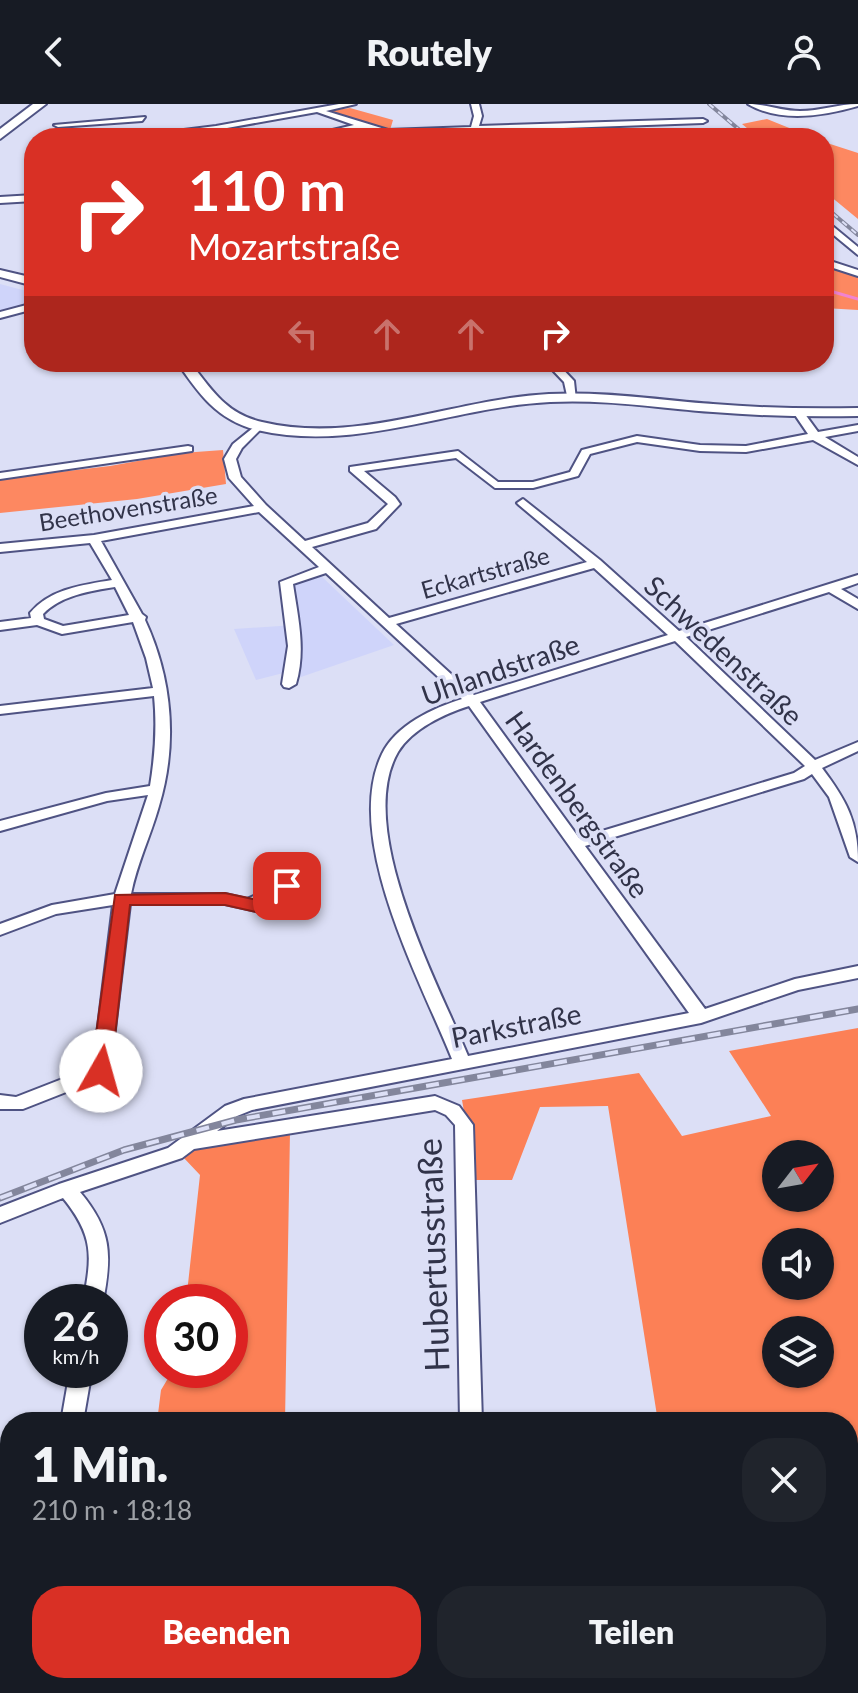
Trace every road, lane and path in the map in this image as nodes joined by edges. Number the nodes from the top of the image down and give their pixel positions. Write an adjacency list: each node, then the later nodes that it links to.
1 (29, 104): 19 (highway)
2 (40, 104): 19 (highway)
3 (310, 104): 8 (street)
4 (352, 104): 8 (street)
5 (475, 104): 18 (street)
6 (752, 104): 7 (street)
7 (858, 104)
8 (320, 111): 12 (street); 15 (street)
9 (703, 121): 18 (street)
10 (58, 125): 11 (street)
11 (74, 125): 13 (street); 14 (street)
12 (360, 126): 16 (street); 17 (street)
13 (74, 128)
14 (146, 128)
15 (217, 128)
16 (350, 128)
17 (369, 128)
18 (475, 128)
19 (2, 130)
20 (24, 199): 21 (street)
21 (0, 200)
22 (834, 231): 23 (street)
23 (858, 252)
24 (0, 262): 26 (main road)
25 (834, 265): 27 (street)
26 (24, 268)
27 (856, 271)
28 (0, 273): 29 (main road)
29 (24, 279)
30 (24, 309): 31 (street)
31 (0, 315)
32 (190, 372): 37 (main road)
33 (560, 372): 34 (street)
34 (572, 398): 35 (main road); 37 (main road)
35 (798, 412): 36 (main road); 39 (street)
36 (858, 412)
37 (259, 426): 44 (street, Hardenbergstraße)
38 (858, 428): 39 (street)
39 (815, 436): 41 (street); 46 (street)
40 (188, 449): 42 (street)
41 (858, 462)
42 (0, 476)
43 (523, 503): 48 (street, Schwedenstraße)
44 (262, 508): 45 (street, Beethovenstraße); 46 (street, Hardenbergstraße)
45 (94, 539): 47 (street, Beethovenstraße); 51 (street)
46 (302, 546): 49 (street, Hardenbergstraße)
47 (0, 548)
48 (596, 563): 56 (street, Eckartstraße); 58 (street, Schwedenstraße)
49 (327, 569): 56 (street, Hardenbergstraße); 59 (street)
50 (858, 579): 52 (street, Uhlandstraße)
51 (120, 582): 54 (street); 55 (street)
52 (831, 588): 53 (street); 58 (street, Uhlandstraße)
53 (858, 605)
54 (140, 617): 55 (street); 60 (street)
55 (38, 621): 57 (street)
56 (386, 623): 61 (street, Hardenbergstraße)
57 (0, 626)
58 (678, 637): 61 (street, Uhlandstraße); 64 (street, Schwedenstraße)
59 (289, 684)
60 (161, 691): 62 (street); 65 (street)
61 (473, 702): 67 (street, Hardenbergstraße); 74 (street, Uhlandstraße)
62 (0, 710)
63 (858, 746): 64 (street)
64 (813, 766): 67 (street); 68 (street, Schwedenstraße)
65 (156, 789): 66 (street); 69 (street)
66 (0, 826)
67 (576, 844): 73 (street, Hardenbergstraße)
68 (858, 857)
69 (122, 899): 70 (street); 71 (street); 75 (street)
70 (252, 903)
71 (0, 930)
72 (858, 972): 73 (street, Parkstraße)
73 (701, 1017): 74 (street, Parkstraße)
74 (463, 1064): 77 (street, Parkstraße)
75 (0, 1102)
76 (435, 1103): 77 (street, Parkstraße); 83 (street, Hubertusstraße)
77 (192, 1143): 78 (street, Parkstraße)
78 (66, 1189): 79 (street, Parkstraße); 80 (street)
79 (0, 1215)
80 (96, 1284)
81 (78, 1388): 82 (street)
82 (74, 1412)
83 (471, 1412)

